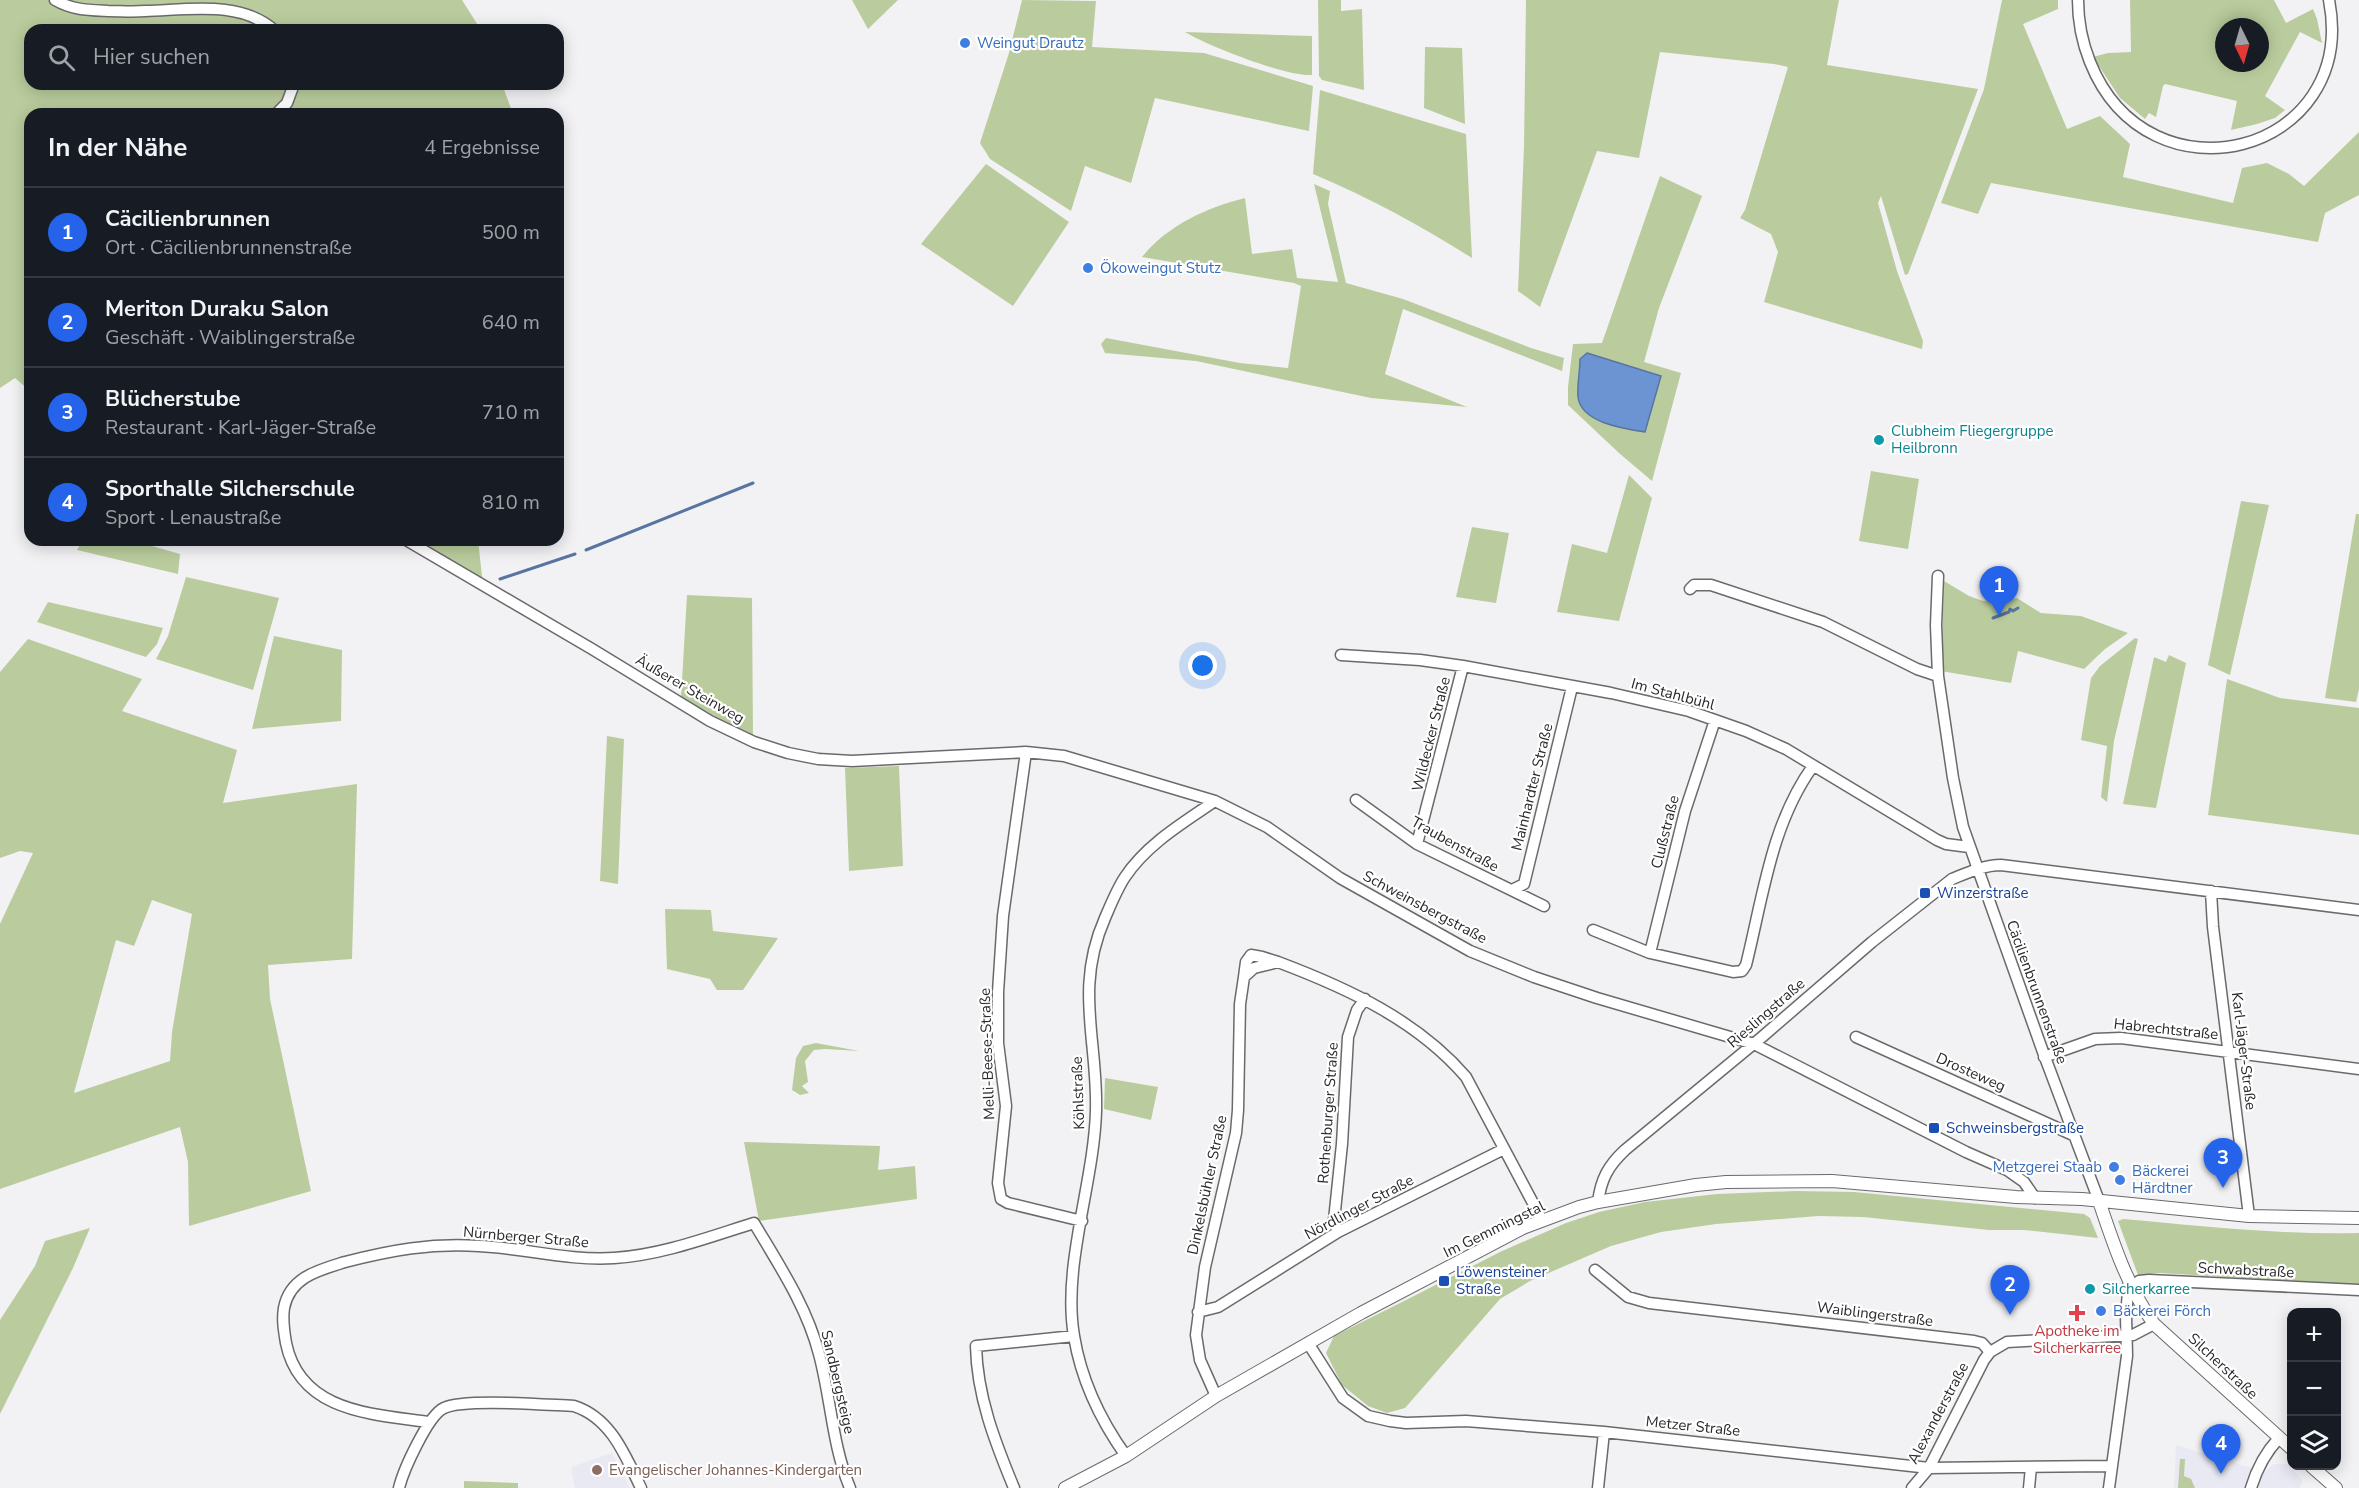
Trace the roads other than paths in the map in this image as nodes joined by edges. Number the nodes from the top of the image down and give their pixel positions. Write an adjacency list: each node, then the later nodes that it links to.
1 (55, 0): 4 (street)
2 (2078, 0): 8 (street)
3 (2329, 0): 5 (street)
4 (268, 24)
5 (2341, 53)
6 (292, 90): 7 (street)
7 (282, 108)
8 (2301, 123)
9 (416, 546): 17 (street, Äußerer Steinweg)
10 (1938, 576): 14 (street, Cäcilienbrunnenstraße)
11 (1690, 589): 14 (street)
12 (1341, 656): 13 (street, Im Stahlbühl)
13 (1463, 666): 15 (street, Im Stahlbühl); 21 (street, Wildecker Straße)
14 (1938, 676): 22 (street, Cäcilienbrunnenstraße)
15 (1572, 687): 16 (street, Im Stahlbühl); 24 (street, Mainhardter Straße)
16 (1715, 720): 18 (street, Im Stahlbühl); 29 (street, Clußstraße)
17 (1026, 752): 20 (street, Schweinsbergstraße); 44 (street, Melli-Beese-Straße)
18 (1814, 766): 22 (street, Im Stahlbühl); 29 (street)
19 (1356, 800): 21 (street, Traubenstraße)
20 (1215, 801): 32 (street, Schweinsbergstraße); 44 (street, Köhlstraße)
21 (1417, 844): 24 (street, Traubenstraße)
22 (1969, 847): 23 (street, Cäcilienbrunnenstraße)
23 (1979, 870): 25 (street); 32 (street, Rieslingstraße); 34 (street, Cäcilienbrunnenstraße)
24 (1514, 889): 26 (street, Traubenstraße)
25 (2211, 891): 27 (street); 33 (street, Karl-Jäger-Straße)
26 (1544, 906)
27 (2359, 910)
28 (1593, 930): 29 (street)
29 (1650, 954)
30 (1365, 999): 37 (street); 46 (street, Rothenburger Straße); 50 (street, Dinkelsbühler Straße)
31 (1856, 1037): 36 (street, Drosteweg)
32 (1754, 1044): 38 (street, Schweinsbergstraße); 40 (street, Rieslingstraße)
33 (2229, 1051): 34 (street, Habrechtstraße); 35 (street, Habrechtstraße); 41 (street, Karl-Jäger-Straße)
34 (2044, 1057): 36 (street, Cäcilienbrunnenstraße)
35 (2359, 1069)
36 (2073, 1135): 39 (street, Cäcilienbrunnenstraße)
37 (1504, 1149): 43 (street); 46 (street, Nördlinger Straße)
38 (2036, 1198): 39 (street, Im Gemmingstal); 40 (street, Im Gemmingstal)
39 (2099, 1201): 41 (street, Im Gemmingstal); 48 (street, Silcherstraße)
40 (1599, 1202): 43 (street, Im Gemmingstal)
41 (2249, 1216): 42 (street, Im Gemmingstal)
42 (2359, 1218)
43 (1542, 1220): 54 (street, Im Gemmingstal)
44 (1082, 1221): 52 (street, Köhlstraße)
45 (754, 1223): 57 (street, Nürnberger Straße); 68 (street, Sandbergsteige)
46 (1338, 1232): 50 (street, Nördlinger Straße)
47 (1595, 1270): 55 (street, Waiblingerstraße)
48 (2131, 1283): 49 (street, Schwabstraße); 51 (street, Silcherstraße); 53 (street)
49 (2359, 1290)
50 (1198, 1311): 56 (street, Dinkelsbühler Straße)
51 (2154, 1324): 53 (street); 59 (street, Silcherstraße)
52 (1074, 1335): 61 (street, Köhlstraße); 69 (street)
53 (2125, 1335): 55 (street); 62 (street)
54 (1308, 1343): 56 (street, Im Gemmingstal); 58 (street, Metzer Straße)
55 (1990, 1352): 64 (street, Alexanderstraße)
56 (1216, 1396): 61 (street, Im Gemmingstal)
57 (428, 1422): 66 (street); 67 (street)
58 (1604, 1432): 64 (street, Metzer Straße); 71 (street)
59 (2279, 1438): 60 (street, Silcherstraße); 75 (street)
60 (2287, 1445)
61 (1126, 1456): 70 (street, Im Gemmingstal)
62 (2111, 1466): 63 (street, Metzer Straße); 74 (street)
63 (2031, 1467): 64 (street, Metzer Straße); 73 (street)
64 (1929, 1468): 72 (street, Alexanderstraße)
65 (2316, 1470): 76 (street)
66 (399, 1488)
67 (641, 1488)
68 (850, 1488)
69 (1014, 1488)
70 (1065, 1488)
71 (1598, 1488)
72 (1912, 1488)
73 (2029, 1488)
74 (2109, 1488)
75 (2251, 1488)
76 (2336, 1488)

